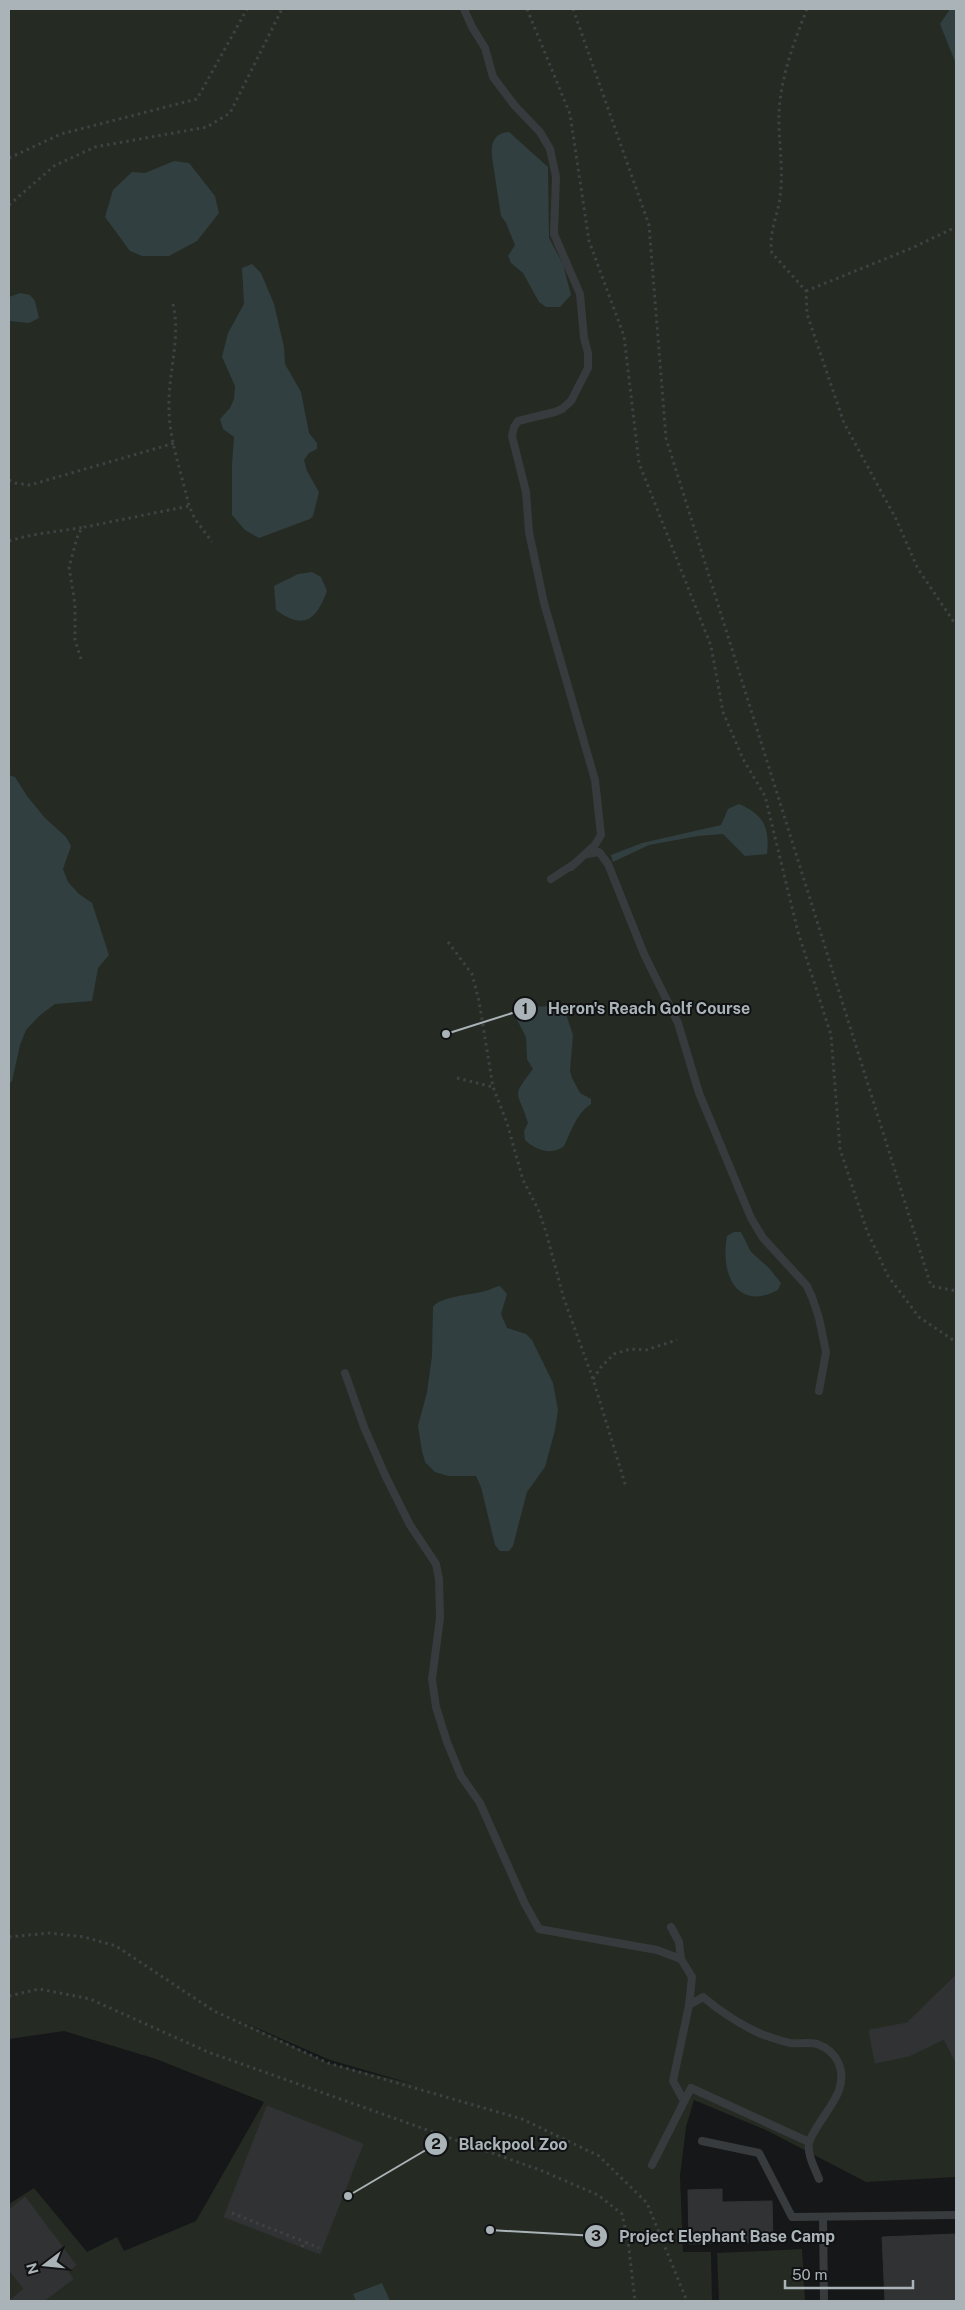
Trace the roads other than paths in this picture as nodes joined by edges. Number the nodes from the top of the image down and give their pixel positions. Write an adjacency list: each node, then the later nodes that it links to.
1 (464, 9): 2 (lane)
2 (571, 867): 3 (lane); 5 (lane)
3 (551, 879)
4 (345, 1373): 7 (lane)
5 (819, 1391)
6 (671, 1926): 7 (lane)
7 (681, 1959): 8 (lane)
8 (689, 2005): 9 (lane); 11 (lane)
9 (684, 2101): 11 (lane); 12 (lane)
10 (702, 2141): 15 (lane)
11 (809, 2142): 13 (lane)
12 (652, 2165)
13 (819, 2179)
14 (955, 2215): 15 (lane)
15 (823, 2218): 16 (lane)
16 (824, 2301)

